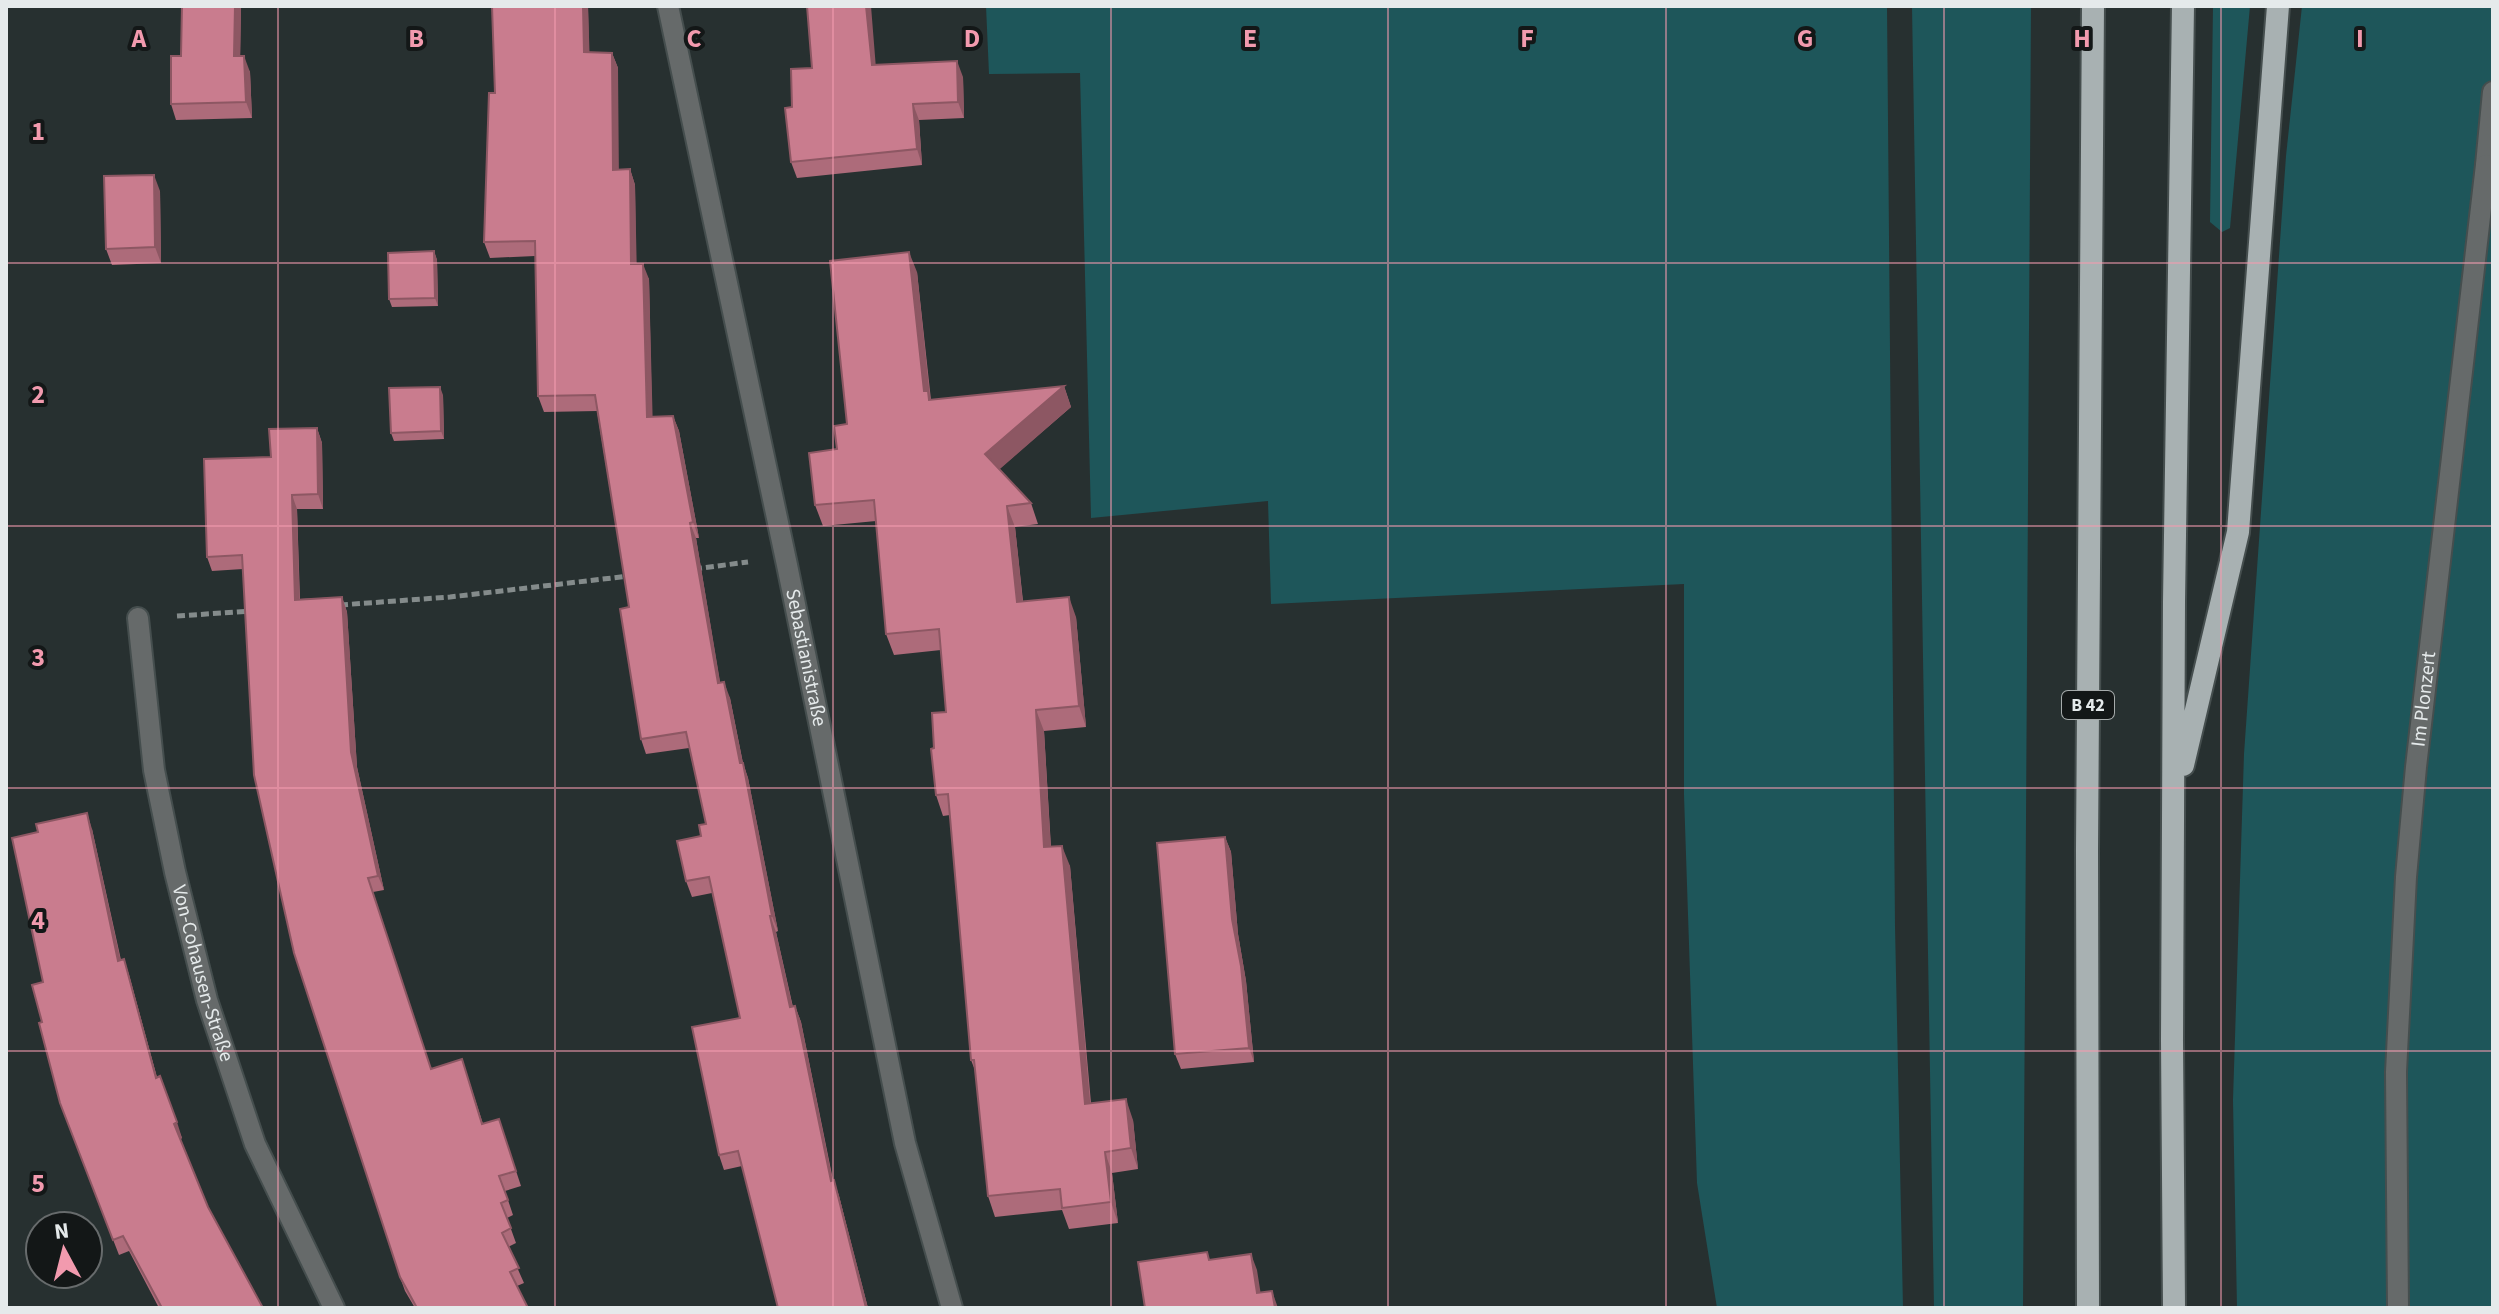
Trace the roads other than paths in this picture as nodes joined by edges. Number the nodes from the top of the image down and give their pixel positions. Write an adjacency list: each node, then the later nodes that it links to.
1 (668, 6): 9 (street, Sebastianistraße)
2 (2093, 6): 10 (highway, B 42)
3 (2183, 6): 7 (highway)
4 (2278, 6): 7 (highway)
5 (2493, 92): 12 (street, Im Plonzert)
6 (138, 618): 8 (street, Von-Cohausen-Straße)
7 (2175, 802): 11 (highway)
8 (334, 1308)
9 (952, 1308)
10 (2088, 1308)
11 (2174, 1308)
12 (2398, 1308)

